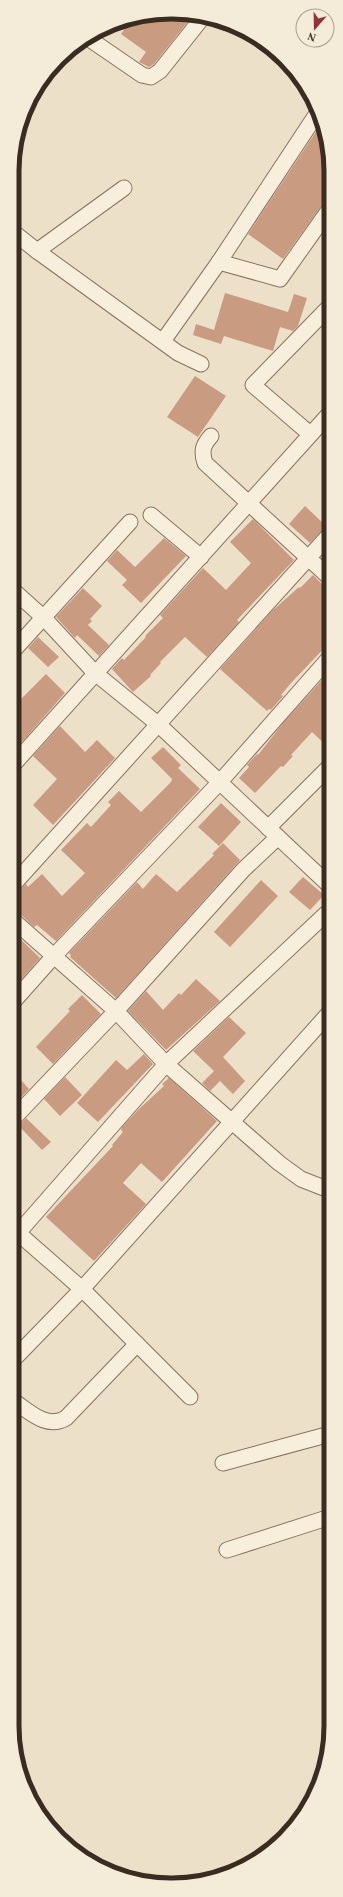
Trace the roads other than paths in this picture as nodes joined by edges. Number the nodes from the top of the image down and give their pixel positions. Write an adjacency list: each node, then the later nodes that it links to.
1 (199, 22): 2 (street)
2 (92, 41)
3 (314, 118): 8 (street)
4 (124, 188): 7 (street)
5 (324, 217): 8 (street)
6 (19, 237): 7 (street)
7 (37, 251): 10 (street)
8 (219, 262): 10 (street)
9 (324, 312): 13 (street)
10 (163, 341): 11 (street)
11 (201, 364)
12 (324, 419): 13 (street)
13 (310, 434): 15 (street)
14 (210, 436): 15 (street)
15 (249, 502): 19 (street); 20 (street)
16 (151, 515): 19 (street)
17 (130, 522): 23 (street)
18 (324, 541): 20 (street)
19 (201, 556): 26 (street)
20 (310, 558): 21 (street); 27 (street)
21 (324, 572)
22 (19, 595): 23 (street)
23 (44, 618): 24 (street); 26 (street)
24 (19, 645)
25 (324, 664): 30 (street)
26 (95, 674): 27 (street); 28 (street)
27 (159, 725): 30 (street); 32 (street)
28 (19, 758)
29 (324, 773): 31 (street)
30 (220, 783): 31 (street); 36 (street)
31 (273, 833): 33 (street); 38 (street)
32 (19, 878)
33 (324, 880)
34 (324, 916): 40 (street)
35 (19, 926): 36 (street)
36 (53, 957): 37 (street); 38 (street)
37 (19, 995)
38 (116, 1011): 40 (street); 41 (street)
39 (324, 1019): 42 (street)
40 (166, 1064): 42 (street); 44 (street)
41 (19, 1112)
42 (232, 1121): 43 (street); 46 (street)
43 (324, 1188)
44 (19, 1227)
45 (19, 1237): 46 (street)
46 (82, 1289): 47 (street); 48 (street)
47 (137, 1344): 49 (street); 50 (street)
48 (19, 1354)
49 (190, 1397)
50 (19, 1405)
51 (324, 1436): 52 (street)
52 (223, 1463)
53 (324, 1520): 54 (street)
54 (227, 1550)

